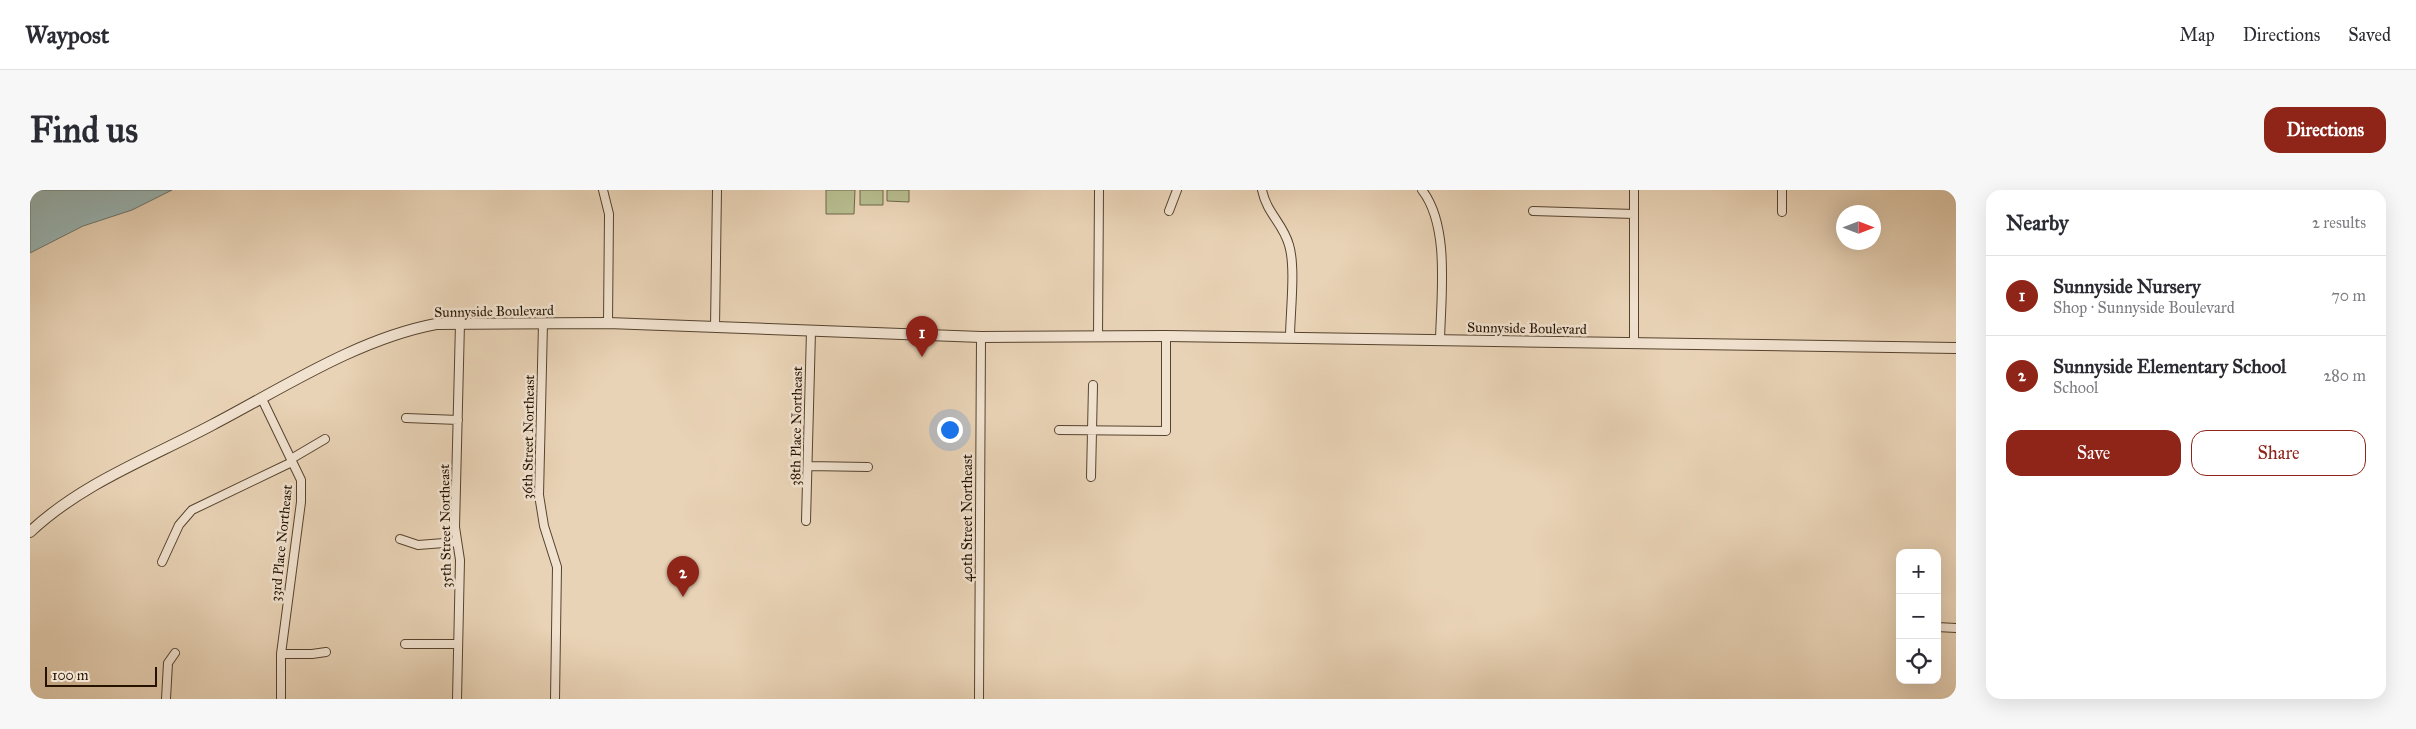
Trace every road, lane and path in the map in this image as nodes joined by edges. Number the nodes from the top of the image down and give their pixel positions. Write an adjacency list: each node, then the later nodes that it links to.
1 (603, 190): 14 (street)
2 (717, 190): 16 (street)
3 (1100, 190): 18 (street)
4 (1177, 190): 9 (street)
5 (1262, 190): 21 (street)
6 (1422, 190): 22 (street)
7 (1634, 190): 12 (street)
8 (1782, 190): 11 (street)
9 (1169, 211)
10 (1533, 211): 12 (street)
11 (1782, 212)
12 (1634, 214): 23 (street)
13 (460, 323): 15 (street, Sunnyside Boulevard); 26 (street, Sunnyside Boulevard); 28 (street, 35th Street Northeast)
14 (608, 323): 15 (street, Sunnyside Boulevard); 16 (street, Sunnyside Boulevard)
15 (543, 324): 51 (street, 36th Street Northeast)
16 (715, 327): 17 (street, Sunnyside Boulevard)
17 (811, 331): 20 (street, Sunnyside Boulevard); 33 (street, 38th Place Northeast)
18 (1098, 336): 19 (street, Sunnyside Boulevard); 20 (street, Sunnyside Boulevard)
19 (1166, 336): 21 (street, Sunnyside Boulevard); 30 (street)
20 (981, 337): 52 (street, 40th Street Northeast)
21 (1290, 338): 22 (street, Sunnyside Boulevard)
22 (1440, 340): 23 (street, Sunnyside Boulevard)
23 (1634, 344): 24 (street, Sunnyside Boulevard)
24 (1956, 348)
25 (1093, 385): 30 (street)
26 (262, 399): 32 (street, 33rd Place Northeast); 37 (street, Sunnyside Boulevard)
27 (406, 418): 28 (street)
28 (458, 420): 39 (street, 35th Street Northeast)
29 (1058, 430): 30 (street)
30 (1092, 430): 35 (street)
31 (325, 440): 32 (street)
32 (291, 460): 40 (street); 47 (street, 33rd Place Northeast)
33 (808, 466): 34 (street); 36 (street, 38th Place Northeast)
34 (868, 467)
35 (1091, 477)
36 (806, 521)
37 (30, 532)
38 (400, 539): 39 (street)
39 (457, 542): 44 (street, 35th Street Northeast)
40 (162, 562)
41 (1941, 628): 42 (street)
42 (1956, 628)
43 (405, 644): 44 (street)
44 (458, 644): 50 (street, 35th Street Northeast)
45 (326, 652): 47 (street)
46 (175, 653): 48 (street)
47 (281, 654): 49 (street, 33rd Place Northeast)
48 (166, 699)
49 (281, 699)
50 (457, 699)
51 (556, 699)
52 (979, 699)

